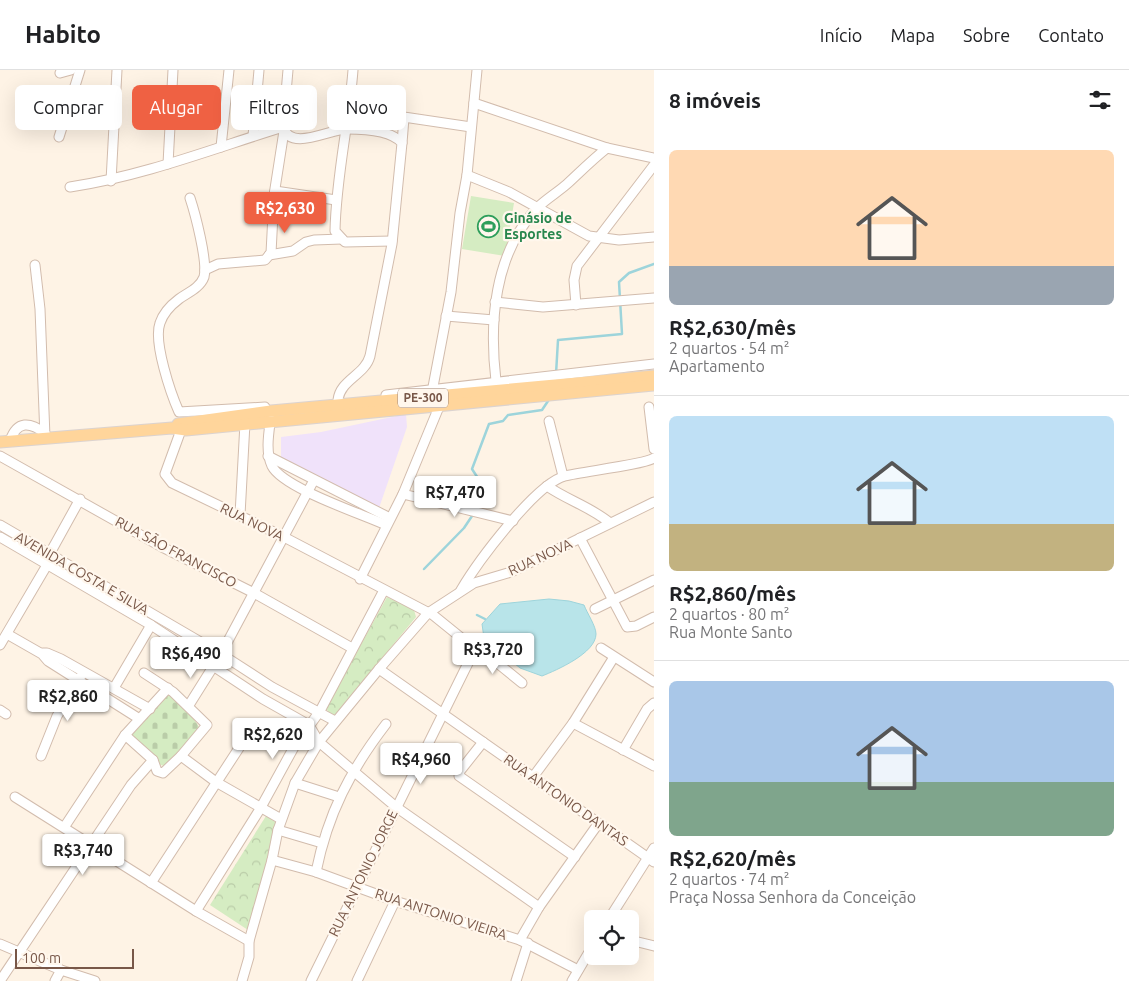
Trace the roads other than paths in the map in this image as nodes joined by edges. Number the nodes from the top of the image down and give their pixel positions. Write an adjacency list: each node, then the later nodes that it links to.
1 (71, 70): 10 (street)
2 (80, 70): 24 (street)
3 (116, 70): 32 (street)
4 (173, 70): 29 (street)
5 (229, 70): 26 (street)
6 (259, 70): 23 (street)
7 (288, 70): 11 (street)
8 (353, 70): 12 (street)
9 (477, 70): 13 (street)
10 (60, 74)
11 (287, 85)
12 (352, 85)
13 (474, 103): 15 (street); 27 (street)
14 (406, 118): 15 (street)
15 (471, 127): 31 (street)
16 (279, 130): 23 (street)
17 (283, 130): 34 (street)
18 (284, 130): 19 (street)
19 (341, 130)
20 (346, 130): 36 (street)
21 (356, 130): 25 (street)
22 (403, 130): 25 (street)
23 (253, 136): 26 (street)
24 (59, 137)
25 (402, 143): 41 (street)
26 (222, 146): 29 (street)
27 (606, 148): 28 (street); 37 (street)
28 (654, 158)
29 (168, 164): 32 (street)
30 (654, 165): 39 (street)
31 (467, 176): 37 (street); 48 (street)
32 (111, 181): 33 (street)
33 (70, 187)
34 (275, 190): 36 (street); 42 (street)
35 (190, 198): 44 (street)
36 (336, 200): 40 (street)
37 (538, 208): 39 (street); 46 (street)
38 (654, 237): 39 (street)
39 (596, 238): 47 (street)
40 (342, 239): 41 (street); 42 (street)
41 (392, 241): 55 (street)
42 (269, 255): 44 (street)
43 (35, 265): 61 (street)
44 (205, 270): 57 (street)
45 (654, 298): 47 (street)
46 (495, 302): 47 (street); 49 (street)
47 (576, 305)
48 (446, 316): 49 (street); 54 (street)
49 (494, 320): 52 (street)
50 (654, 364): 52 (street)
51 (654, 376): 54 (main road, PE-300 / PE-300)
52 (496, 381): 54 (street)
53 (654, 385): 54 (main road, PE-300 / PE-300)
54 (436, 397): 55 (street); 57 (main road, PE-300 / PE-300); 71 (street)
55 (338, 400): 57 (street)
56 (648, 407): 63 (street)
57 (269, 413): 58 (main road, PE-300 / PE-300); 65 (street)
58 (242, 419): 60 (main road, PE-300 / PE-300); 74 (street)
59 (549, 421): 67 (street)
60 (176, 429): 61 (main road, PE-300 / PE-300); 74 (street, RUA NOVA)
61 (45, 435): 62 (main road, PE-300 / PE-300)
62 (5, 442)
63 (654, 449)
64 (0, 456): 72 (street, RUA SÃO FRANCISCO)
65 (268, 456): 68 (street); 70 (street)
66 (654, 458): 67 (street)
67 (563, 476): 69 (street)
68 (314, 480): 70 (street); 76 (street)
69 (547, 486): 75 (street); 77 (street)
70 (309, 491): 76 (street); 79 (street)
71 (403, 494): 75 (street); 76 (street)
72 (80, 498): 82 (street); 87 (street, RUA SÃO FRANCISCO)
73 (654, 502): 77 (street, RUA NOVA)
74 (240, 515): 79 (street, RUA NOVA)
75 (514, 521): 88 (street)
76 (388, 522): 84 (street)
77 (610, 523): 81 (street, RUA NOVA)
78 (0, 525): 82 (street, AVENIDA COSTA E SILVA)
79 (282, 536): 84 (street, RUA NOVA); 87 (street)
80 (0, 537): 83 (street, AVENIDA COSTA E SILVA)
81 (580, 538): 88 (street, RUA NOVA); 89 (street)
82 (49, 555): 83 (street); 100 (street, AVENIDA COSTA E SILVA)
83 (47, 564): 93 (street, AVENIDA COSTA E SILVA); 94 (street)
84 (360, 579): 86 (street, RUA NOVA)
85 (654, 580): 89 (street)
86 (384, 590): 91 (street); 96 (street)
87 (254, 593): 96 (street, RUA SÃO FRANCISCO); 100 (street)
88 (459, 593): 91 (street, RUA NOVA)
89 (612, 600): 90 (street); 92 (street)
90 (595, 609)
91 (428, 613): 98 (street); 103 (street, RUA NOVA)
92 (654, 617)
93 (151, 625): 102 (street, AVENIDA COSTA E SILVA); 110 (street)
94 (7, 634): 95 (street); 99 (street)
95 (0, 645)
96 (352, 648): 116 (street)
97 (601, 648): 101 (street)
98 (475, 649): 108 (street); 117 (street, RUA ANTONIO JORGE)
99 (42, 654): 104 (street); 106 (street)
100 (221, 654): 102 (street); 109 (street, AVENIDA COSTA E SILVA)
101 (614, 657): 107 (street); 120 (street)
102 (213, 666): 112 (street, AVENIDA COSTA E SILVA); 114 (street)
103 (379, 669): 117 (street, RUA ANTONIO DANTAS); 119 (street, RUA NOVA)
104 (83, 672): 106 (street); 110 (street)
105 (144, 673): 111 (street)
106 (78, 680): 118 (street); 128 (street)
107 (654, 682)
108 (522, 683)
109 (272, 687): 112 (street); 116 (street, AVENIDA COSTA E SILVA)
110 (114, 688): 115 (street)
111 (168, 688): 114 (street); 115 (street)
112 (263, 699): 122 (street, AVENIDA COSTA E SILVA)
113 (654, 703): 127 (street)
114 (189, 705): 129 (street)
115 (150, 709): 118 (street)
116 (320, 711): 119 (street, AVENIDA COSTA E SILVA); 122 (street)
117 (443, 714): 125 (street, RUA ANTONIO DANTAS); 138 (street, RUA ANTONIO JORGE)
118 (138, 718): 123 (street)
119 (335, 721): 124 (street, RUA NOVA)
120 (574, 723): 127 (street); 133 (street)
121 (386, 724): 132 (street)
122 (309, 725): 124 (street); 139 (street)
123 (125, 734): 130 (street); 142 (street)
124 (319, 742): 132 (street); 135 (street, RUA NOVA)
125 (483, 742): 133 (street, RUA ANTONIO DANTAS); 147 (street)
126 (239, 748): 134 (street)
127 (622, 750): 131 (street)
128 (41, 756)
129 (181, 756): 130 (street); 134 (street)
130 (152, 760): 145 (street)
131 (654, 766)
132 (353, 770): 137 (street); 138 (street)
133 (533, 777): 141 (street, RUA ANTONIO DANTAS)
134 (216, 782): 139 (street); 151 (street)
135 (295, 783): 137 (street); 140 (street, RUA NOVA)
136 (16, 797): 142 (street)
137 (339, 797): 144 (street)
138 (396, 807): 152 (street, RUA ANTONIO JORGE); 154 (street)
139 (260, 809): 140 (street); 156 (street)
140 (281, 819): 143 (street, RUA NOVA)
141 (598, 824): 147 (street); 149 (street, RUA ANTONIO DANTAS)
142 (64, 826): 145 (street)
143 (278, 830): 144 (street); 148 (street, RUA NOVA)
144 (322, 843): 150 (street)
145 (91, 844): 151 (street); 162 (street)
146 (654, 848): 149 (street)
147 (575, 857): 154 (street)
148 (272, 860): 150 (street, RUA ANTONIO VIEIRA); 157 (street, RUA NOVA)
149 (650, 860): 155 (street)
150 (316, 872): 152 (street, RUA ANTONIO VIEIRA)
151 (151, 883): 156 (street)
152 (358, 886): 153 (street, RUA ANTONIO VIEIRA); 170 (street, RUA ANTONIO JORGE)
153 (395, 901): 158 (street, RUA ANTONIO VIEIRA); 171 (street)
154 (540, 907): 158 (street)
155 (615, 910)
156 (196, 911): 157 (street)
157 (249, 941): 169 (street, RUA NOVA)
158 (524, 942): 165 (street, RUA ANTONIO VIEIRA); 172 (street)
159 (639, 942): 161 (street)
160 (0, 944): 162 (street)
161 (654, 946)
162 (18, 951): 164 (street); 166 (street)
163 (584, 960): 165 (street)
164 (61, 970): 167 (street); 168 (street)
165 (578, 970): 173 (street)
166 (0, 981)
167 (56, 981)
168 (95, 981)
169 (242, 981)
170 (311, 981)
171 (357, 981)
172 (516, 981)
173 (572, 981)

